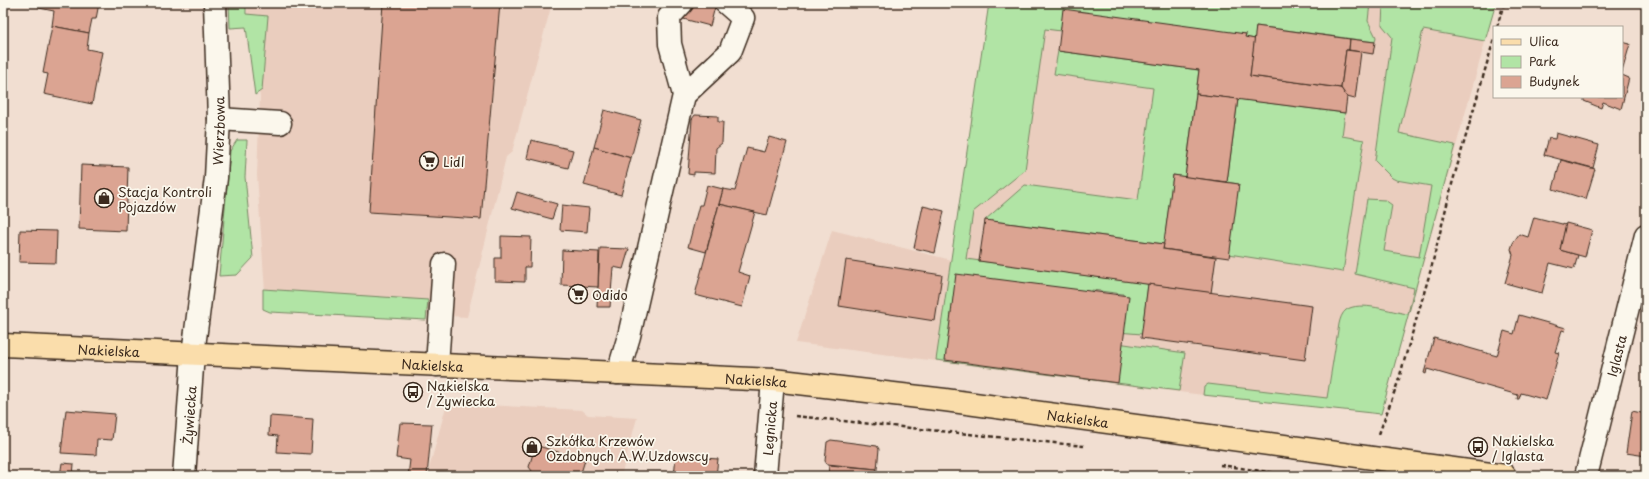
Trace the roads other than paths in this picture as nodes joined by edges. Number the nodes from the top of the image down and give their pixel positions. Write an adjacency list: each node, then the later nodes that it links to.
1 (215, 3): 5 (street, Wierzbowa)
2 (682, 3): 4 (street)
3 (726, 3): 4 (street)
4 (684, 94): 12 (street)
5 (219, 119): 6 (street); 10 (street, Wierzbowa)
6 (280, 123)
7 (1646, 235): 17 (street, Iglasta)
8 (444, 264): 11 (street)
9 (3, 345): 10 (main road, Nakielska)
10 (193, 354): 11 (main road, Nakielska); 14 (street, Żywiecka)
11 (437, 365): 12 (main road, Nakielska)
12 (618, 373): 13 (main road, Nakielska)
13 (773, 380): 15 (street, Legnicka); 16 (main road, Nakielska)
14 (184, 476)
15 (765, 476)
16 (1505, 476)
17 (1586, 476)

